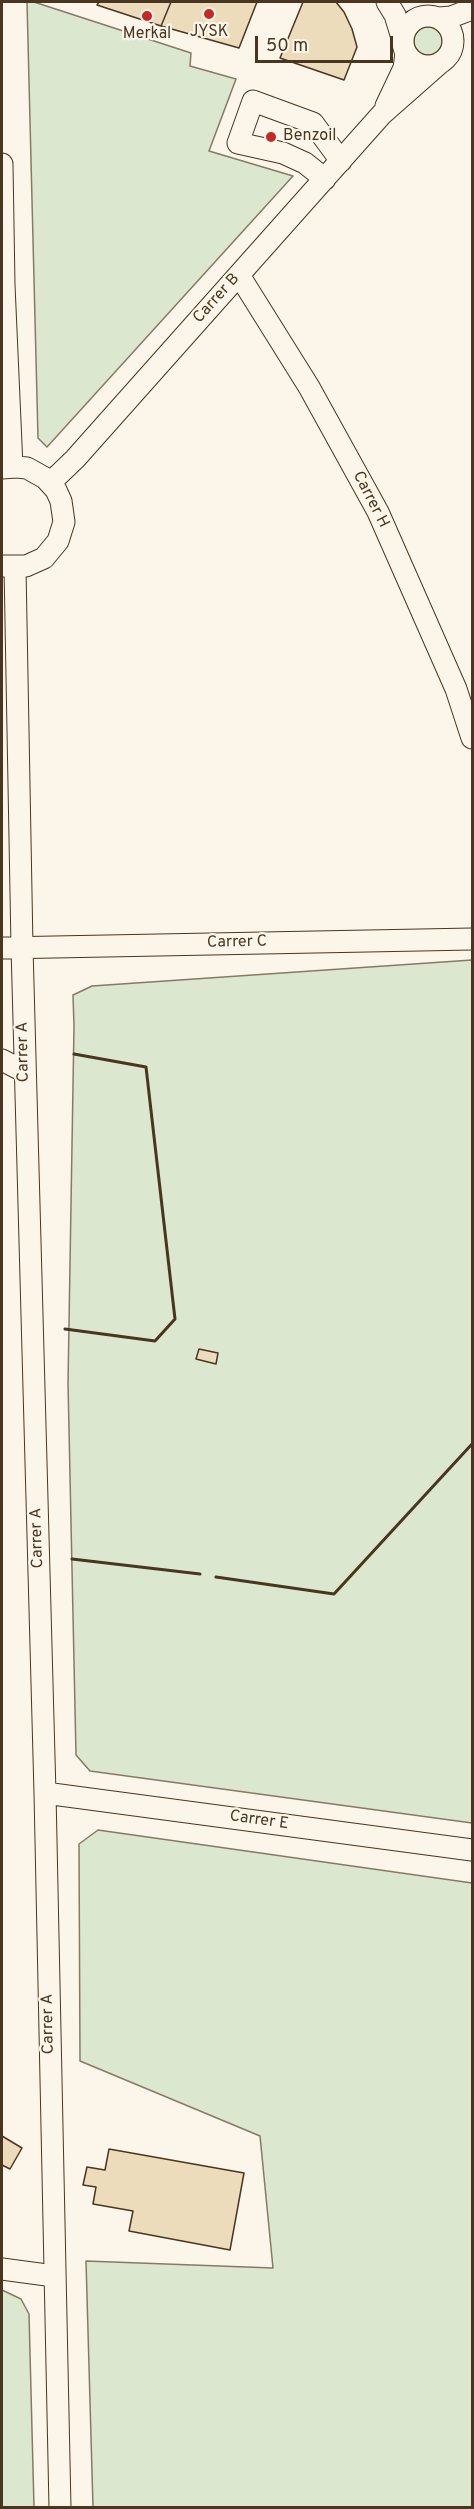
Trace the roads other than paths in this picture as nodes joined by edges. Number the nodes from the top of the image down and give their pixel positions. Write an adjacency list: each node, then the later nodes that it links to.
1 (387, 2): 6 (street)
2 (472, 9): 3 (street)
3 (427, 11): 5 (street); 6 (street)
4 (472, 21): 5 (street)
5 (453, 44): 7 (street)
6 (404, 45): 7 (street); 8 (street, Carrer B)
7 (441, 62): 8 (street, Carrer B)
8 (382, 114): 9 (street, Carrer B)
9 (341, 161): 11 (street, Carrer B); 11 (street)
10 (2, 164): 13 (street)
11 (325, 179): 12 (street, Carrer B)
12 (239, 275): 14 (street, Carrer B); 16 (street, Carrer H)
13 (7, 467): 14 (street)
14 (50, 483): 15 (street)
15 (8, 567): 18 (street, Carrer A)
16 (472, 738)
17 (472, 939): 18 (street, Carrer C)
18 (12, 947): 20 (street, Carrer A)
19 (2, 1060): 20 (street)
20 (25, 1072): 21 (street, Carrer A)
21 (45, 1793): 22 (street, Carrer E); 24 (street, Carrer A)
22 (472, 1850)
23 (2, 2269): 24 (street)
24 (54, 2276): 25 (street, Carrer A)
25 (60, 2508)

